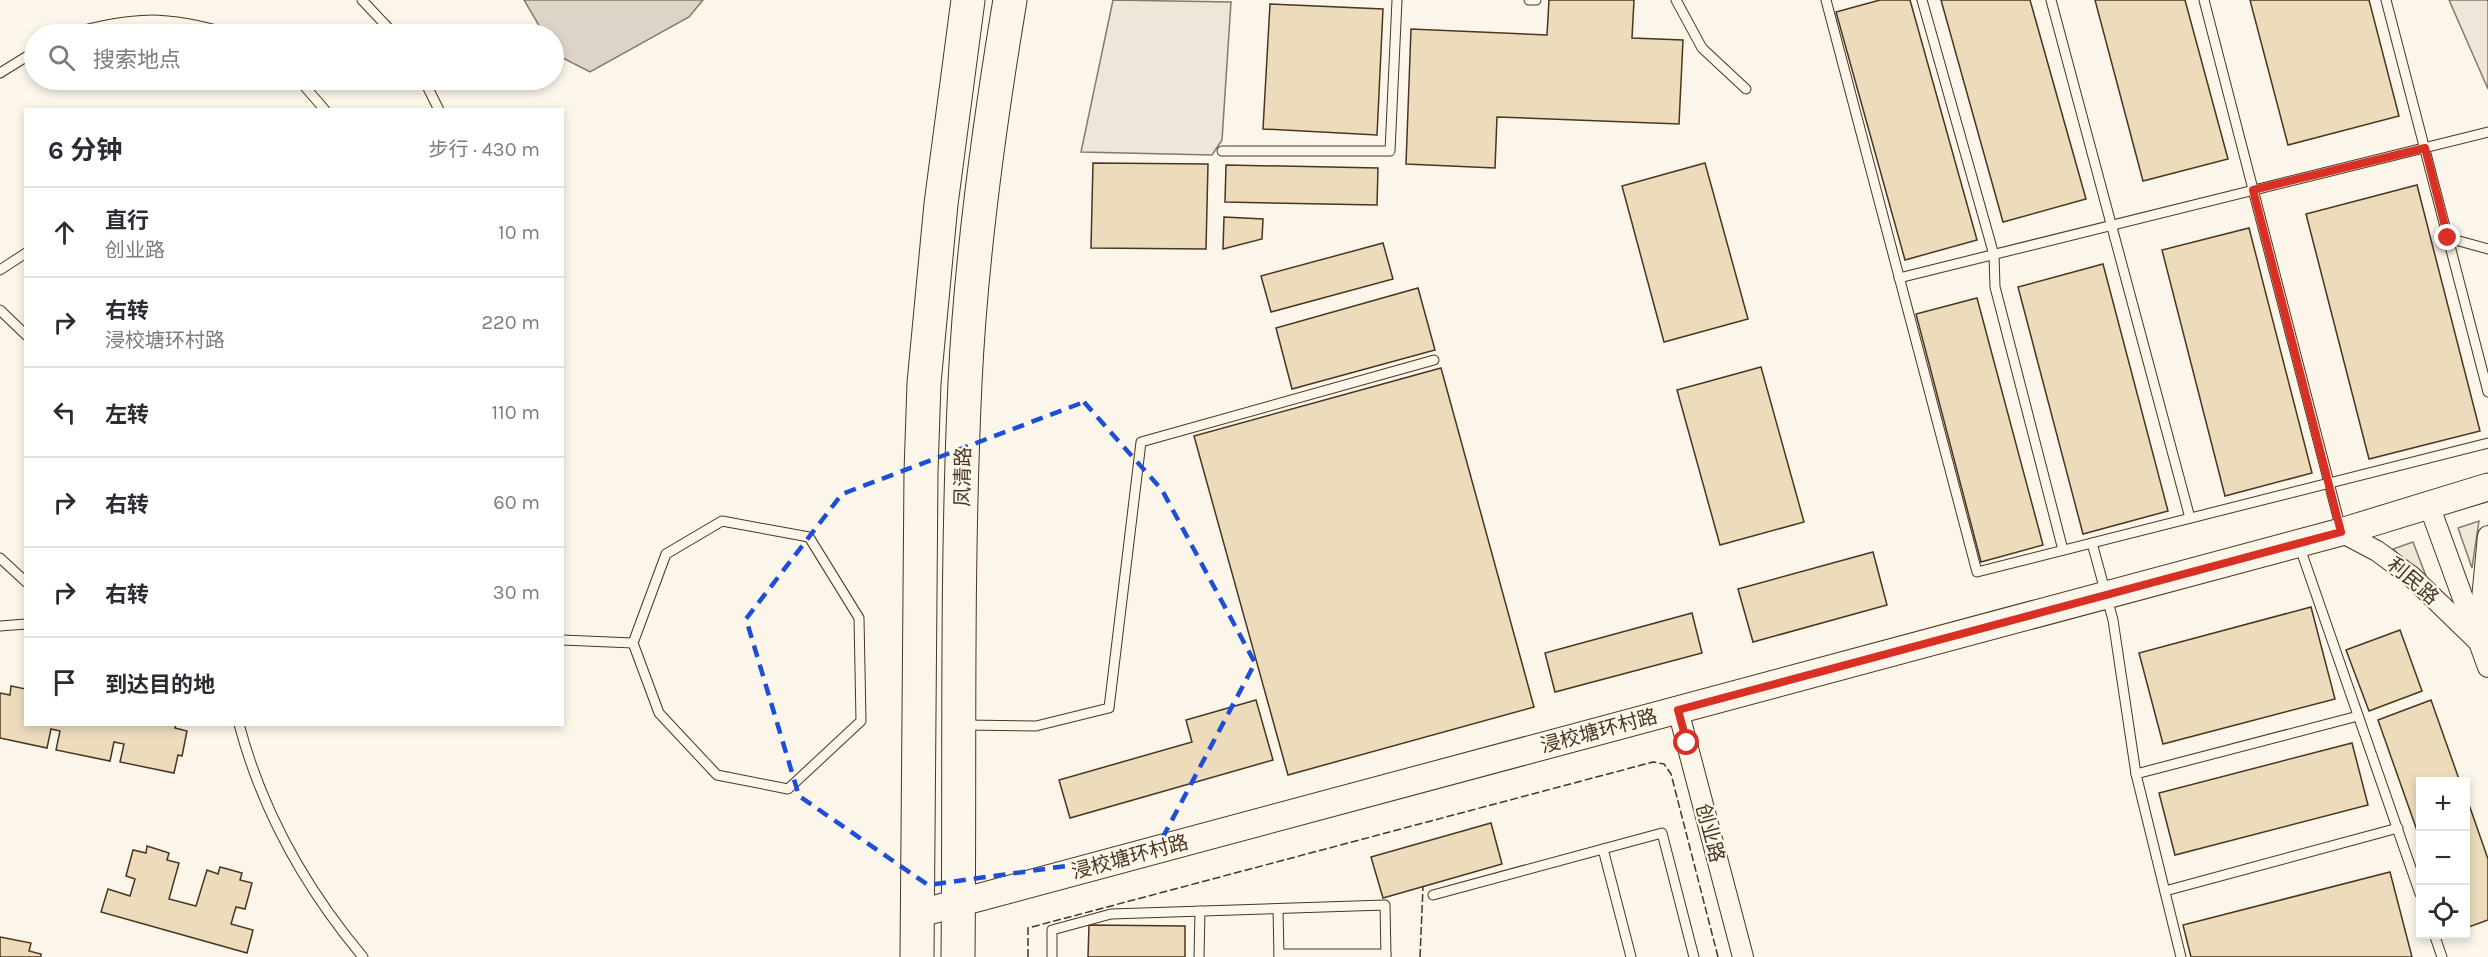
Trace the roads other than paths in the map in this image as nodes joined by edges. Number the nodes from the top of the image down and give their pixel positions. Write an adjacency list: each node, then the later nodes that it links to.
1 (362, 0): 15 (lane)
2 (968, 0): 70 (highway)
3 (1010, 0): 59 (highway, 凤清路)
4 (1397, 0): 25 (lane)
5 (1529, 0): 6 (lane)
6 (1536, 0)
7 (1676, 0): 18 (lane)
8 (1826, 0): 33 (lane)
9 (1922, 0): 31 (lane)
10 (2051, 0): 27 (lane)
11 (2204, 0): 26 (lane)
12 (2386, 0): 24 (lane)
13 (104, 24): 14 (lane)
14 (195, 24)
15 (385, 24)
16 (24, 58): 17 (lane)
17 (0, 73)
18 (1746, 89)
19 (308, 90): 21 (lane)
20 (429, 90): 22 (lane)
21 (323, 108)
22 (438, 108)
23 (2488, 132): 24 (lane)
24 (2425, 148): 26 (lane); 28 (lane)
25 (1222, 151)
26 (2253, 190): 27 (lane); 39 (lane)
27 (2111, 225): 31 (lane); 42 (lane)
28 (2448, 238): 29 (lane); 37 (lane)
29 (2488, 249)
30 (24, 254): 32 (lane)
31 (1994, 255): 33 (lane); 47 (lane)
32 (0, 270)
33 (1899, 278): 47 (lane)
34 (0, 310): 35 (lane)
35 (24, 333)
36 (1434, 360): 59 (lane)
37 (2488, 392)
38 (2488, 443): 39 (lane)
39 (2329, 483): 42 (lane); 43 (lane)
40 (2488, 487): 41 (street, 浸校塘环村路)
41 (2429, 505): 43 (street, 浸校塘环村路); 54 (street, 利民路)
42 (2190, 518): 45 (lane)
43 (2341, 532): 46 (street, 浸校塘环村路); 54 (street, 利民路)
44 (2488, 536): 54 (street, 利民路)
45 (2092, 543): 47 (lane); 50 (lane)
46 (2298, 543): 50 (street, 浸校塘环村路); 58 (lane)
47 (2063, 550)
48 (0, 558): 49 (lane)
49 (24, 580)
50 (2106, 595): 57 (street, 浸校塘环村路); 61 (lane)
51 (24, 624): 52 (lane)
52 (0, 626)
53 (564, 640): 55 (lane)
54 (2478, 641): 56 (street, 利民路)
55 (633, 643): 55 (lane)
56 (2488, 667)
57 (1678, 710): 67 (street, 浸校塘环村路); 81 (street, 创业路)
58 (2358, 716): 61 (lane); 62 (lane)
59 (960, 725): 67 (highway, 凤清路)
60 (240, 726): 74 (lane)
61 (2136, 774): 65 (lane)
62 (2398, 828): 64 (lane); 65 (lane)
63 (1603, 849): 66 (lane); 79 (lane); 80 (lane)
64 (2418, 885)
65 (2165, 891): 82 (lane)
66 (1433, 895)
67 (959, 903): 70 (street, 浸校塘环村路); 76 (highway, 凤清路)
68 (1278, 909): 69 (lane); 72 (lane); 73 (lane)
69 (1200, 911): 77 (lane); 78 (lane)
70 (917, 914): 75 (highway)
71 (2436, 939): 83 (lane)
72 (1386, 955): 73 (lane)
73 (1279, 956)
74 (363, 957)
75 (917, 957)
76 (958, 957)
77 (1052, 957)
78 (1199, 957)
79 (1630, 957)
80 (1694, 957)
81 (1743, 957)
82 (2181, 957)
83 (2442, 957)

